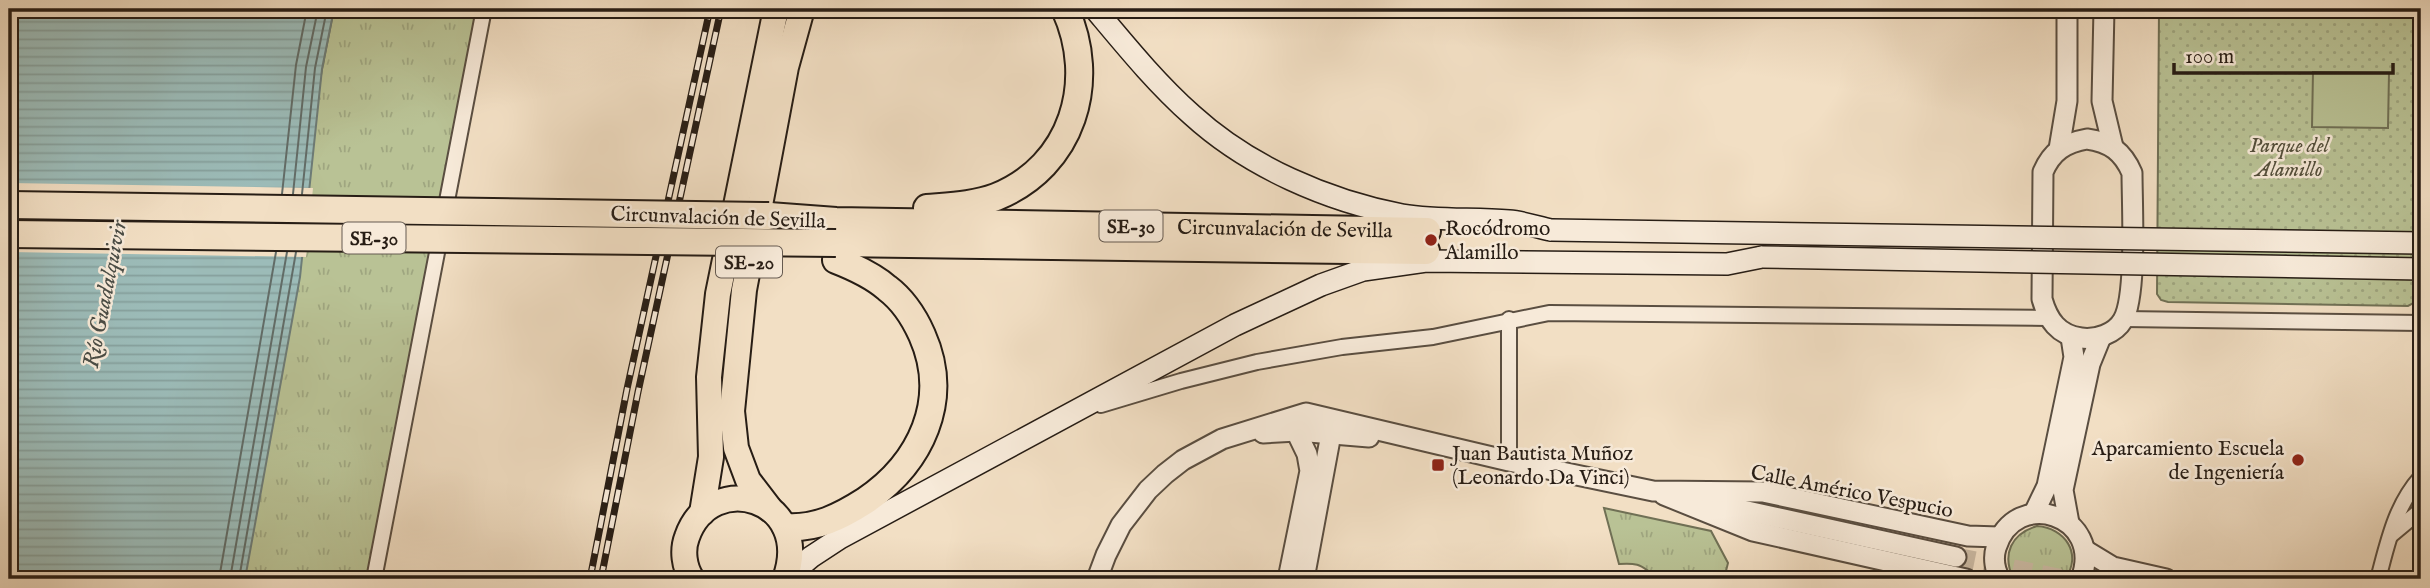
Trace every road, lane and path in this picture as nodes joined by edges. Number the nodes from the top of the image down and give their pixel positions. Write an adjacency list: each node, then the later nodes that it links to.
1 (484, 9): 37 (street)
2 (776, 9): 29 (highway, SE-20)
3 (802, 9): 31 (highway, SE-20)
4 (1065, 9): 11 (highway)
5 (1095, 9): 13 (main road)
6 (2067, 9): 9 (street)
7 (2104, 9): 8 (street)
8 (2113, 147): 9 (street); 18 (street)
9 (2059, 149): 16 (street)
10 (9, 205): 11 (highway, Circunvalación de Sevilla / SE-30, bridge)
11 (836, 233): 12 (highway, Circunvalación de Sevilla / SE-30, bridge); 13 (highway, Circunvalación de Sevilla / SE-30); 31 (highway)
12 (9, 234)
13 (1426, 240): 14 (main road, bridge); 15 (main road, bridge); 22 (main road)
14 (2421, 243)
15 (2421, 269)
16 (2048, 318): 17 (street); 20 (street)
17 (1509, 320): 22 (street); 25 (street)
18 (2123, 320): 19 (street); 21 (street)
19 (2421, 323)
20 (2071, 337): 21 (street); 30 (street)
21 (2101, 337): 32 (street)
22 (1058, 419): 39 (main road)
23 (1312, 424): 24 (street, Calle Américo Vespucio); 24 (street, Calle Américo Vespucio); 40 (street, Calle Américo Vespucio); 41 (street); 42 (street)
24 (1416, 440): 25 (street, Calle Américo Vespucio)
25 (1509, 461): 27 (street, Calle Américo Vespucio)
26 (2421, 477): 33 (street)
27 (1653, 491): 34 (street, Calle Américo Vespucio); 36 (street); 43 (street, Calle Américo Vespucio)
28 (2421, 510): 33 (street)
29 (702, 513): 31 (highway); 38 (highway, SE-20)
30 (2034, 513): 32 (street); 34 (street)
31 (778, 518): 39 (highway, SE-20)
32 (2069, 523): 35 (street)
33 (2390, 536): 47 (street)
34 (1999, 537): 44 (street)
35 (2085, 550): 45 (street); 46 (street)
36 (1956, 556)
37 (374, 579)
38 (692, 579)
39 (785, 579)
40 (1097, 579)
41 (1288, 579)
42 (1304, 579)
43 (1966, 579)
44 (2000, 579)
45 (2081, 579)
46 (2166, 579)
47 (2378, 579)

